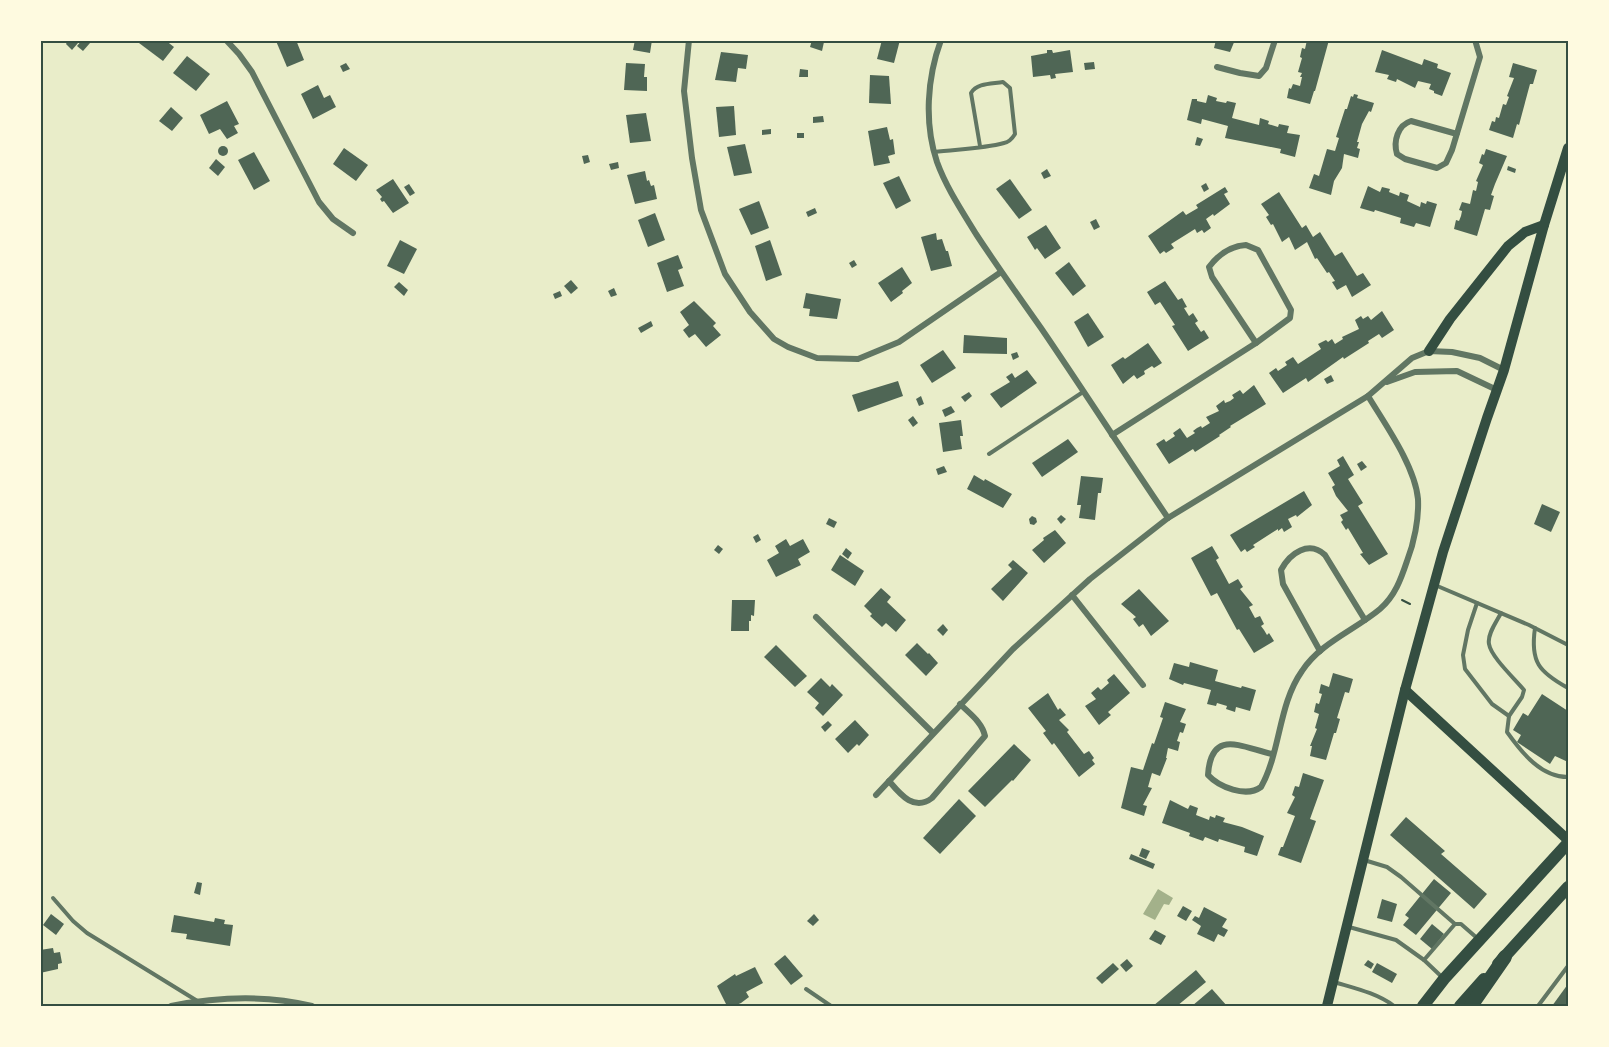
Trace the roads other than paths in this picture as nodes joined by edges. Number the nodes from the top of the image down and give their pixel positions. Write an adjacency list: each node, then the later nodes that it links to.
1 (226, 40): 12 (street)
2 (689, 40): 13 (street)
3 (941, 40): 10 (street)
4 (1275, 40): 6 (street)
5 (1475, 40): 7 (street)
6 (1217, 67)
7 (1457, 134): 7 (street)
8 (980, 146): 8 (lane); 10 (lane)
9 (1569, 148): 11 (main road)
10 (934, 152): 13 (street)
11 (1544, 225): 15 (main road); 16 (main road)
12 (353, 233)
13 (1001, 272): 19 (street)
14 (1256, 343): 14 (street); 21 (street)
15 (1429, 351): 16 (street); 17 (street)
16 (1504, 370): 18 (main road)
17 (1384, 384): 18 (street); 20 (street)
18 (1497, 390): 24 (main road)
19 (1083, 392): 21 (street); 22 (lane)
20 (1368, 396): 23 (street); 29 (street)
21 (1112, 435): 23 (street)
22 (989, 454)
23 (1168, 518): 25 (street)
24 (1434, 585): 26 (lane); 35 (main road)
25 (1072, 595): 33 (street); 36 (street)
26 (1477, 603): 27 (lane); 37 (lane)
27 (1501, 613): 30 (lane); 37 (lane)
28 (816, 617): 38 (street)
29 (1365, 620): 32 (street); 32 (street)
30 (1535, 628): 31 (lane); 34 (lane)
31 (1569, 645)
32 (1320, 651): 39 (street)
33 (1143, 685)
34 (1569, 688)
35 (1405, 690): 43 (main road); 44 (main road)
36 (960, 704): 38 (street); 41 (street)
37 (1509, 716): 40 (lane)
38 (933, 733): 41 (street)
39 (1272, 754): 39 (street)
40 (1569, 777)
41 (889, 781): 42 (street)
42 (876, 795)
43 (1569, 842): 49 (main road)
44 (1364, 860): 47 (lane); 48 (main road)
45 (1569, 887): 50 (main road)
46 (53, 898): 56 (lane)
47 (1455, 924): 49 (lane); 51 (lane)
48 (1348, 927): 51 (lane); 54 (main road)
49 (1479, 941): 53 (main road)
50 (1505, 957): 63 (main road); 64 (highway)
51 (1424, 960): 53 (lane)
52 (1569, 966): 65 (lane)
53 (1444, 979): 62 (main road)
54 (1334, 982): 60 (main road); 61 (lane)
55 (806, 989): 59 (lane)
56 (199, 1002): 57 (street); 58 (street)
57 (171, 1006)
58 (312, 1006)
59 (831, 1006)
60 (1327, 1006)
61 (1394, 1006)
62 (1423, 1006)
63 (1460, 1006)
64 (1471, 1006)
65 (1538, 1006)

